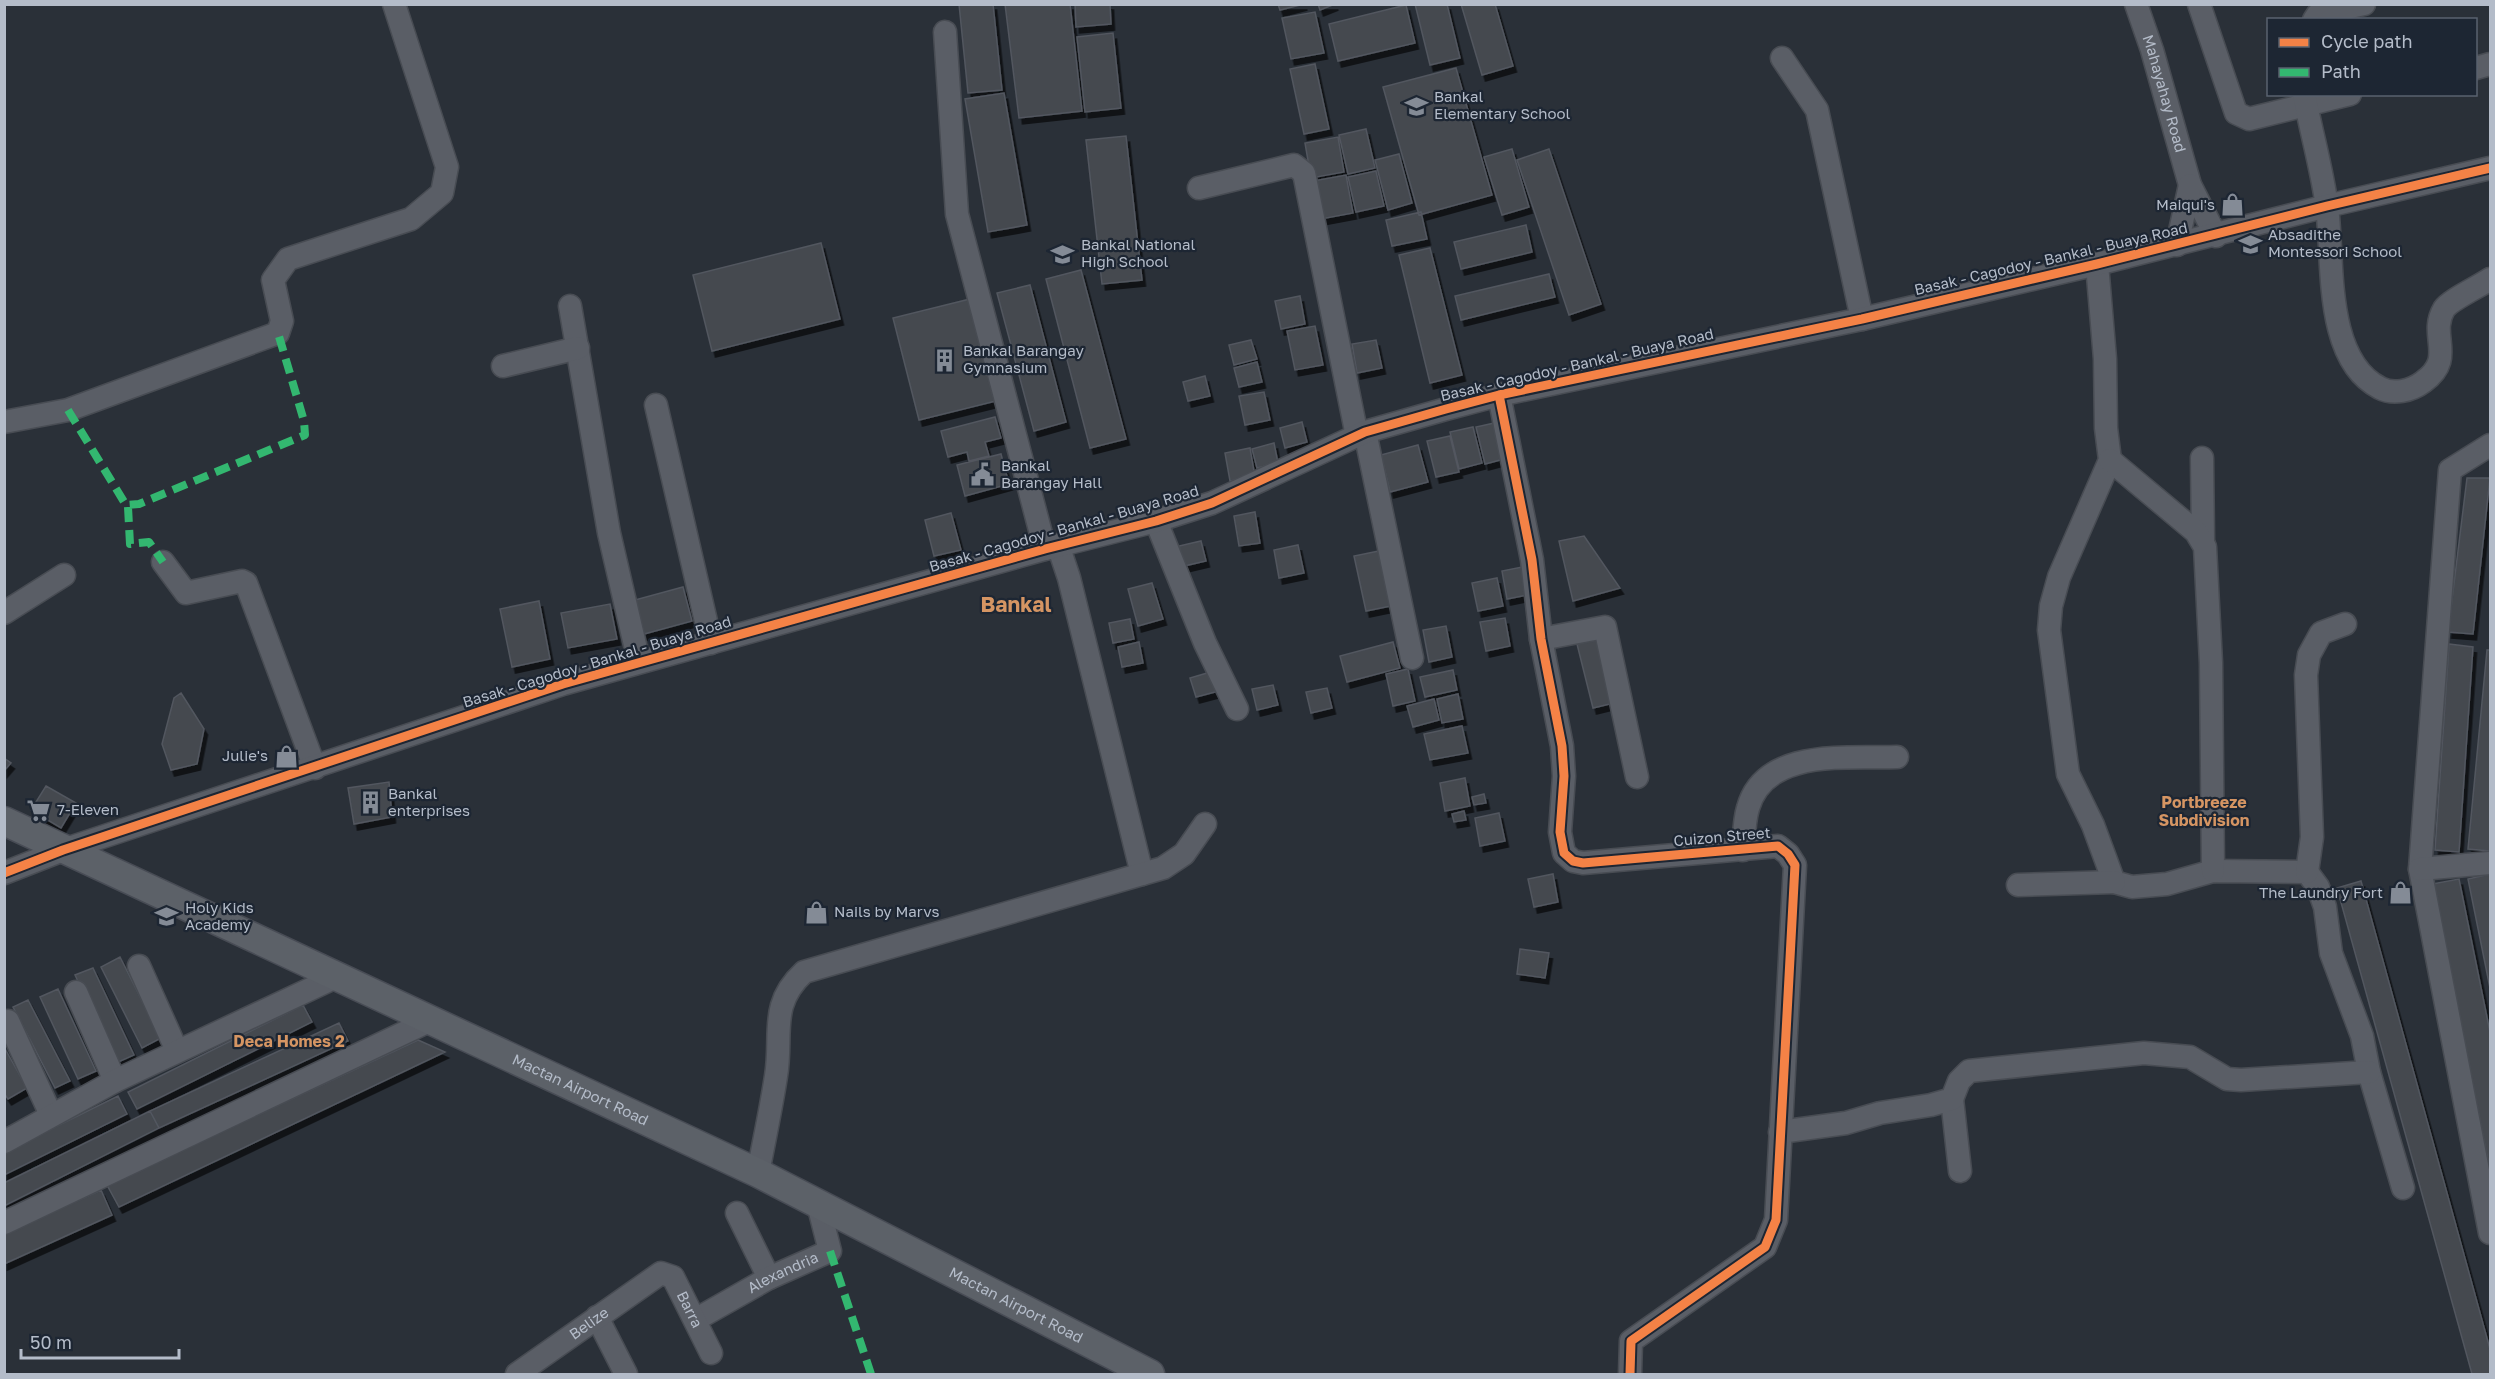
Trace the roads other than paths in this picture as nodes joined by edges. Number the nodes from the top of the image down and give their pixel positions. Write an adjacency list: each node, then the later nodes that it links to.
1 (394, 4): 24 (street)
2 (2136, 4): 11 (street, Mahayahay Road)
3 (2364, 4): 5 (street)
4 (2202, 5): 9 (street)
5 (2314, 13)
6 (945, 32): 31 (street)
7 (1782, 58): 19 (street)
8 (2332, 96): 9 (street)
9 (2304, 99): 13 (street)
10 (2490, 168): 13 (street, Basak - Cagodoy - Bankal - Buaya Road)
11 (2190, 185): 14 (street, Mahayahay Road); 15 (street, Mahayahay Road)
12 (1199, 188): 25 (street)
13 (2327, 206): 14 (street, Basak - Cagodoy - Bankal - Buaya Road); 17 (street)
14 (2216, 236): 15 (street, Basak - Cagodoy - Bankal - Buaya Road)
15 (2177, 244): 16 (street, Basak - Cagodoy - Bankal - Buaya Road)
16 (2097, 264): 19 (street, Basak - Cagodoy - Bankal - Buaya Road); 28 (street)
17 (2490, 279)
18 (570, 306): 20 (street)
19 (1862, 319): 22 (street, Basak - Cagodoy - Bankal - Buaya Road)
20 (578, 348): 21 (street); 39 (street)
21 (503, 366)
22 (1499, 395): 25 (street, Basak - Cagodoy - Bankal - Buaya Road); 36 (street, Cuizon Street)
23 (656, 405): 37 (street)
24 (4, 422)
25 (1361, 434): 29 (street, Basak - Cagodoy - Bankal - Buaya Road); 38 (street)
26 (2490, 445): 49 (street)
27 (2202, 458): 30 (street)
28 (2110, 460): 30 (street); 54 (street)
29 (1156, 521): 31 (street, Basak - Cagodoy - Bankal - Buaya Road); 40 (street)
30 (2203, 541): 50 (street)
31 (1051, 547): 37 (street, Basak - Cagodoy - Bankal - Buaya Road); 53 (street)
32 (163, 562): 42 (street)
33 (64, 575): 34 (street)
34 (4, 613)
35 (2345, 624): 51 (street)
36 (1541, 639): 43 (street); 47 (street, Cuizon Street)
37 (711, 643): 39 (street, Basak - Cagodoy - Bankal - Buaya Road)
38 (1412, 658)
39 (639, 662): 42 (street, Basak - Cagodoy - Bankal - Buaya Road)
40 (1237, 709)
41 (1897, 757): 47 (street)
42 (315, 768): 46 (street, Basak - Cagodoy - Bankal - Buaya Road)
43 (1637, 777)
44 (4, 821): 46 (main road, Mactan Airport Road)
45 (1205, 824): 53 (street)
46 (63, 849): 52 (street, Basak - Cagodoy - Bankal - Buaya Road); 57 (main road, Mactan Airport Road)
47 (1743, 850): 66 (street, Cuizon Street)
48 (2490, 863): 49 (street)
49 (2420, 868): 74 (street)
50 (2213, 871): 51 (street); 54 (street)
51 (2307, 872): 62 (street)
52 (4, 873)
53 (1142, 874): 69 (street)
54 (2114, 882): 55 (street)
55 (2018, 885)
56 (138, 966): 61 (street)
57 (336, 977): 60 (main road, Mactan Airport Road); 61 (street)
58 (76, 992): 63 (street)
59 (9, 1021): 65 (street)
60 (429, 1021): 69 (main road, Mactan Airport Road); 73 (street)
61 (177, 1051): 63 (street)
62 (2369, 1072): 64 (street); 70 (street)
63 (115, 1082): 65 (street)
64 (1952, 1099): 66 (street); 68 (street)
65 (51, 1115): 67 (street)
66 (1780, 1132): 83 (street, Cuizon Street)
67 (4, 1142)
68 (1960, 1171)
69 (758, 1173): 71 (main road, Mactan Airport Road)
70 (2403, 1188)
71 (818, 1204): 76 (street, Alexandria); 82 (main road, Mactan Airport Road)
72 (738, 1213): 76 (street)
73 (4, 1223)
74 (2490, 1233)
75 (661, 1273): 77 (street, Belize); 78 (street, Barra)
76 (769, 1278): 78 (street, Alexandria)
77 (597, 1317): 80 (street, Belize); 81 (street)
78 (695, 1320): 79 (street, Barra)
79 (711, 1353)
80 (524, 1372)
81 (626, 1374)
82 (1150, 1374)
83 (1630, 1374)

